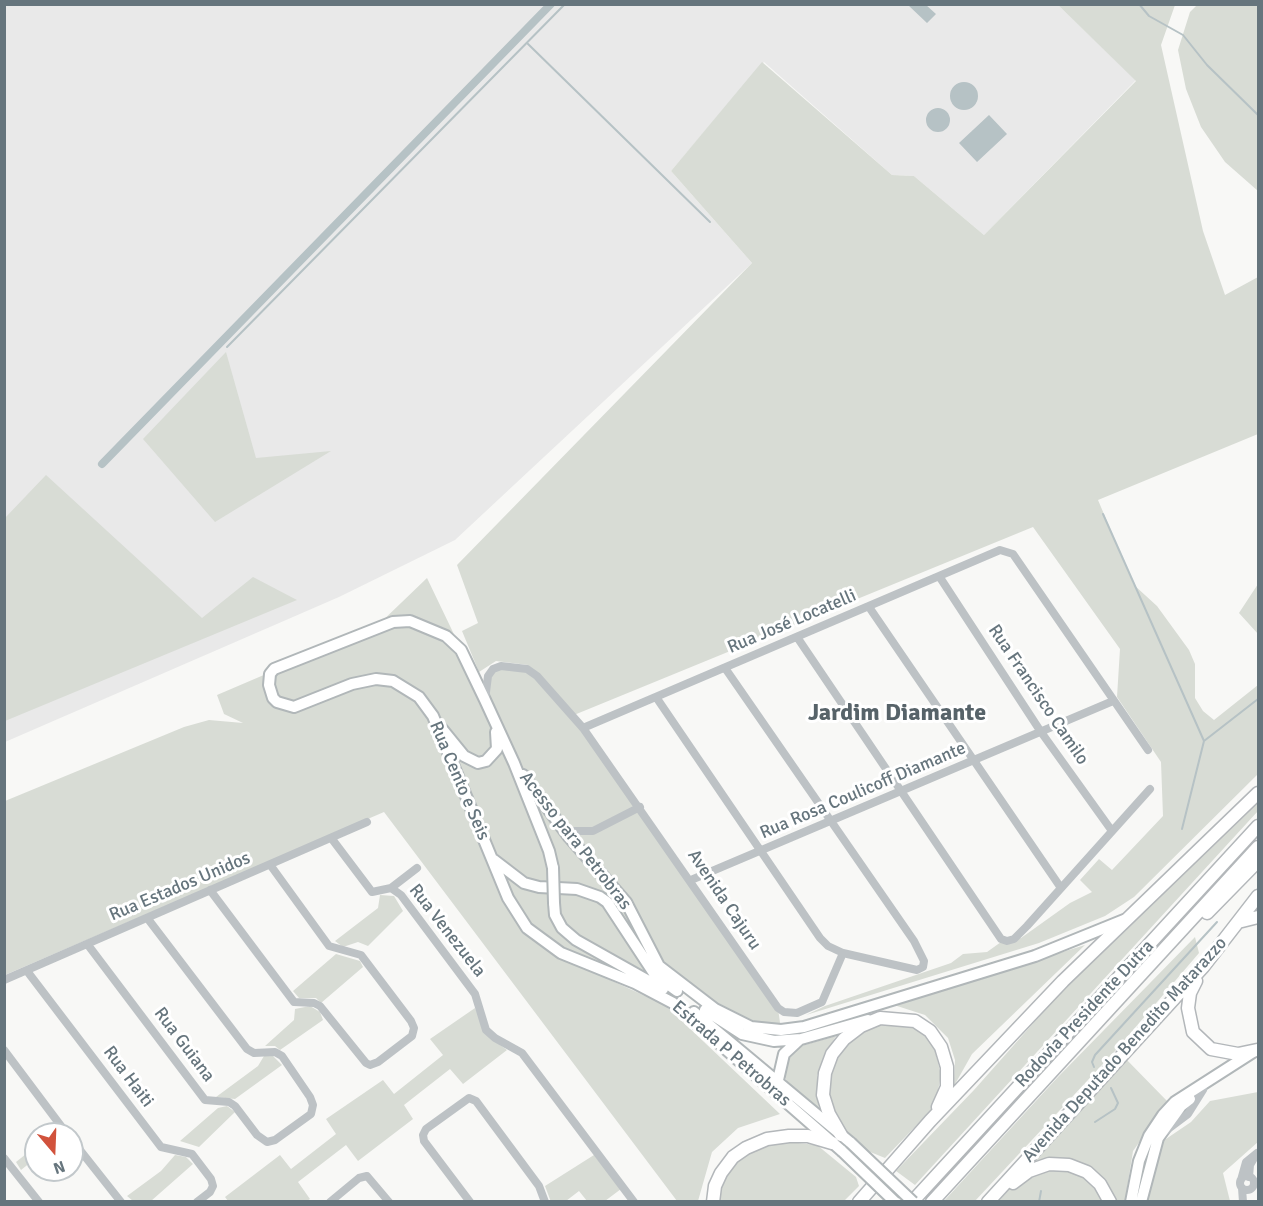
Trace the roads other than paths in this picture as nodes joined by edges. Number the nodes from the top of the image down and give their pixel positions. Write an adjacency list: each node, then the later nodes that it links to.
1 (939, 576): 2 (street, Rua José Locatelli); 7 (street, Rua José Locatelli); 12 (street, Rua Francisco Camilo)
2 (869, 607): 3 (street, Rua José Locatelli); 14 (street)
3 (797, 637): 4 (street, Rua José Locatelli); 17 (street)
4 (725, 668): 5 (street, Rua José Locatelli); 22 (street)
5 (656, 697): 10 (street, Rua José Locatelli); 27 (street)
6 (485, 700): 8 (main road, Acesso para Petrobras); 10 (street, Avenida Cajuru); 11 (main road, Acesso para Petrobras)
7 (1113, 701): 12 (street, Rua Rosa Coulicoff Diamante); 13 (street)
8 (294, 707): 9 (main road, Rua Cento e Seis)
9 (433, 716): 11 (main road); 28 (main road, Rua Cento e Seis)
10 (583, 728): 19 (street, Avenida Cajuru)
11 (496, 729): 15 (main road, Acesso para Petrobras)
12 (1041, 732): 14 (street, Rua Rosa Coulicoff Diamante); 24 (street, Rua Francisco Camilo)
13 (1148, 750)
14 (973, 762): 17 (street, Rua Rosa Coulicoff Diamante); 34 (street)
15 (514, 763): 20 (main road, Acesso para Petrobras); 51 (main road, Acesso para Petrobras, bridge)
16 (1150, 789): 24 (street)
17 (902, 793): 22 (street, Rua Rosa Coulicoff Diamante); 34 (street)
18 (1258, 793): 39 (highway)
19 (640, 807): 20 (street); 32 (street, Avenida Cajuru)
20 (552, 814): 39 (main road, Acesso para Petrobras)
21 (367, 822): 25 (street, Rua Estados Unidos)
22 (832, 822): 27 (street, Rua Rosa Coulicoff Diamante); 42 (street)
23 (1258, 826): 72 (highway, Rodovia Presidente Dutra)
24 (1112, 831): 34 (street)
25 (332, 839): 30 (street, Rua Estados Unidos); 33 (street, Rua Venezuela)
26 (1258, 846): 46 (highway, Rodovia Presidente Dutra)
27 (760, 852): 32 (street, Rua Rosa Coulicoff Diamante); 42 (street)
28 (492, 858): 48 (main road, Estrada P Petrobras); 54 (main road, Estrada P Petrobras)
29 (1258, 861): 46 (highway)
30 (271, 866): 35 (street, Rua Estados Unidos); 35 (street)
31 (417, 868): 33 (street)
32 (691, 880): 42 (street, Avenida Cajuru)
33 (391, 888): 69 (street, Rua Venezuela)
34 (1061, 888)
35 (210, 890): 38 (street, Rua Estados Unidos)
36 (1258, 896): 40 (highway, Avenida Deputado Benedito Matarazzo)
37 (1258, 917): 40 (highway)
38 (148, 919): 41 (street, Rua Estados Unidos); 41 (street, Rua Guiana)
39 (1125, 920): 52 (highway)
40 (1238, 922): 43 (highway, Avenida Deputado Benedito Matarazzo)
41 (88, 945): 44 (street, Rua Estados Unidos)
42 (843, 952)
43 (1203, 968): 50 (highway); 60 (highway, Avenida Deputado Benedito Matarazzo)
44 (27, 971): 45 (street, Rua Estados Unidos); 64 (street, Rua Haiti)
45 (4, 980)
46 (1124, 993): 73 (highway, Rodovia Presidente Dutra)
47 (880, 1018): 48 (main road, Estrada P Petrobras); 52 (highway); 54 (highway)
48 (801, 1039): 51 (main road)
49 (4, 1050): 53 (street)
50 (1258, 1052): 75 (main road); 76 (main road)
51 (778, 1080): 54 (main road, Acesso para Petrobras)
52 (930, 1121): 70 (highway)
53 (58, 1122)
54 (841, 1143): 61 (highway); 71 (main road, bridge); 72 (main road, bridge)
55 (1258, 1152): 59 (street)
56 (84, 1155): 63 (street)
57 (4, 1158): 58 (street)
58 (8, 1169): 62 (street)
59 (1250, 1185): 77 (street)
60 (990, 1199): 74 (highway)
61 (713, 1201)
62 (39, 1202)
63 (121, 1202)
64 (197, 1202)
65 (330, 1202): 66 (street)
66 (389, 1202)
67 (470, 1202): 68 (street)
68 (544, 1202)
69 (634, 1202)
70 (858, 1202)
71 (895, 1202)
72 (913, 1202)
73 (932, 1202)
74 (1110, 1202)
75 (1131, 1202)
76 (1141, 1202)
77 (1245, 1202)

